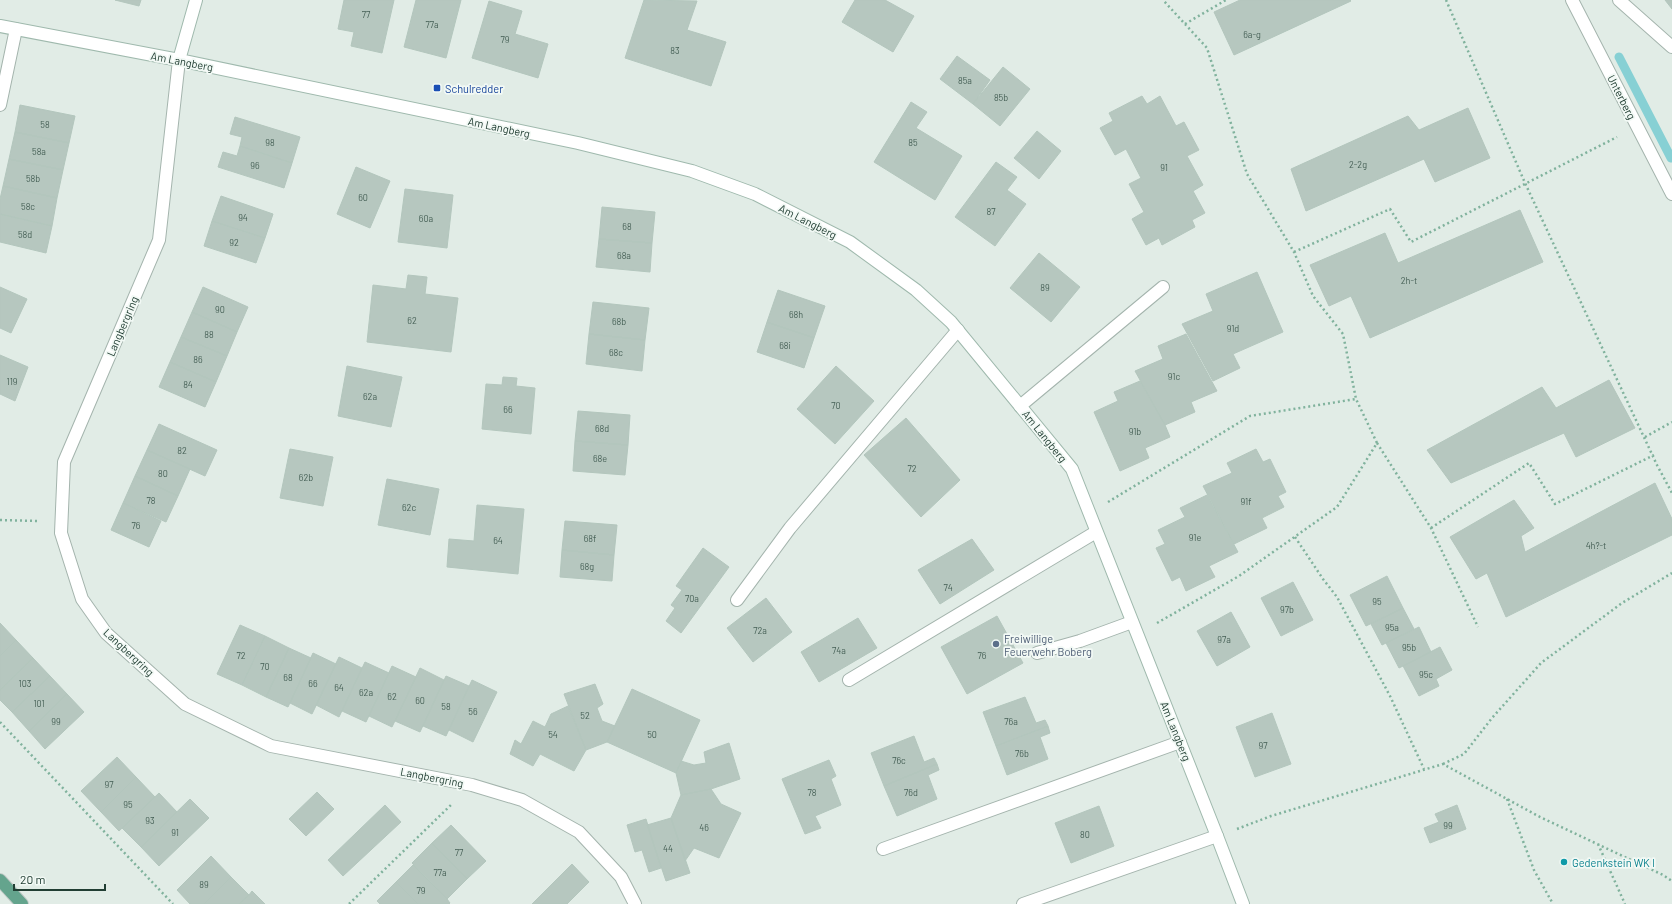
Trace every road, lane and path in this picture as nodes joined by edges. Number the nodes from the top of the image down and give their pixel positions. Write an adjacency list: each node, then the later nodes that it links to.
1 (196, 0): 11 (street)
2 (1163, 0): 7 (path)
3 (1226, 0): 7 (path)
4 (1446, 0): 14 (path)
5 (1572, 0): 13 (street, Unterberg)
6 (1619, 0): 10 (street)
7 (1185, 24): 16 (path)
8 (0, 26): 9 (street, Am Langberg)
9 (16, 29): 11 (street, Am Langberg); 12 (street)
10 (1672, 47)
11 (180, 60): 18 (street, Am Langberg); 28 (street, Langbergring)
12 (0, 105)
13 (1637, 127): 14 (path); 15 (street, Unterberg)
14 (1525, 183): 16 (path); 22 (path)
15 (1672, 194)
16 (1294, 252): 19 (path)
17 (1163, 287): 20 (street)
18 (958, 330): 20 (street, Am Langberg); 33 (street)
19 (1356, 399): 23 (path); 26 (path)
20 (1020, 406): 26 (street, Am Langberg)
21 (1672, 422): 22 (path)
22 (1645, 437): 24 (path)
23 (1377, 444): 29 (path); 31 (path)
24 (1654, 455): 25 (path); 29 (path)
25 (1672, 493)
26 (1089, 513): 30 (street, Am Langberg)
27 (0, 520): 28 (path)
28 (62, 521): 43 (street, Langbergring)
29 (1431, 528): 35 (path)
30 (1096, 532): 34 (street, Am Langberg); 38 (street)
31 (1295, 537): 36 (path); 42 (path)
32 (1672, 573): 41 (path)
33 (737, 600)
34 (1132, 622): 36 (street, Am Langberg); 37 (street)
35 (1478, 627)
36 (1137, 634): 40 (street, Am Langberg)
37 (1038, 653)
38 (849, 680)
39 (0, 722): 51 (path)
40 (1180, 742): 45 (street, Am Langberg); 47 (street)
41 (1443, 764): 42 (path); 44 (path)
42 (1424, 769): 45 (path)
43 (472, 785): 52 (path); 53 (street, Langbergring)
44 (1506, 799): 46 (path); 56 (path)
45 (1218, 836): 54 (street); 55 (street, Am Langberg)
46 (1597, 844): 49 (path); 57 (path)
47 (883, 849)
48 (0, 880): 50 (main road)
49 (1672, 881)
50 (22, 904)
51 (173, 904)
52 (349, 904)
53 (635, 904)
54 (1022, 904)
55 (1243, 904)
56 (1553, 904)
57 (1625, 904)

